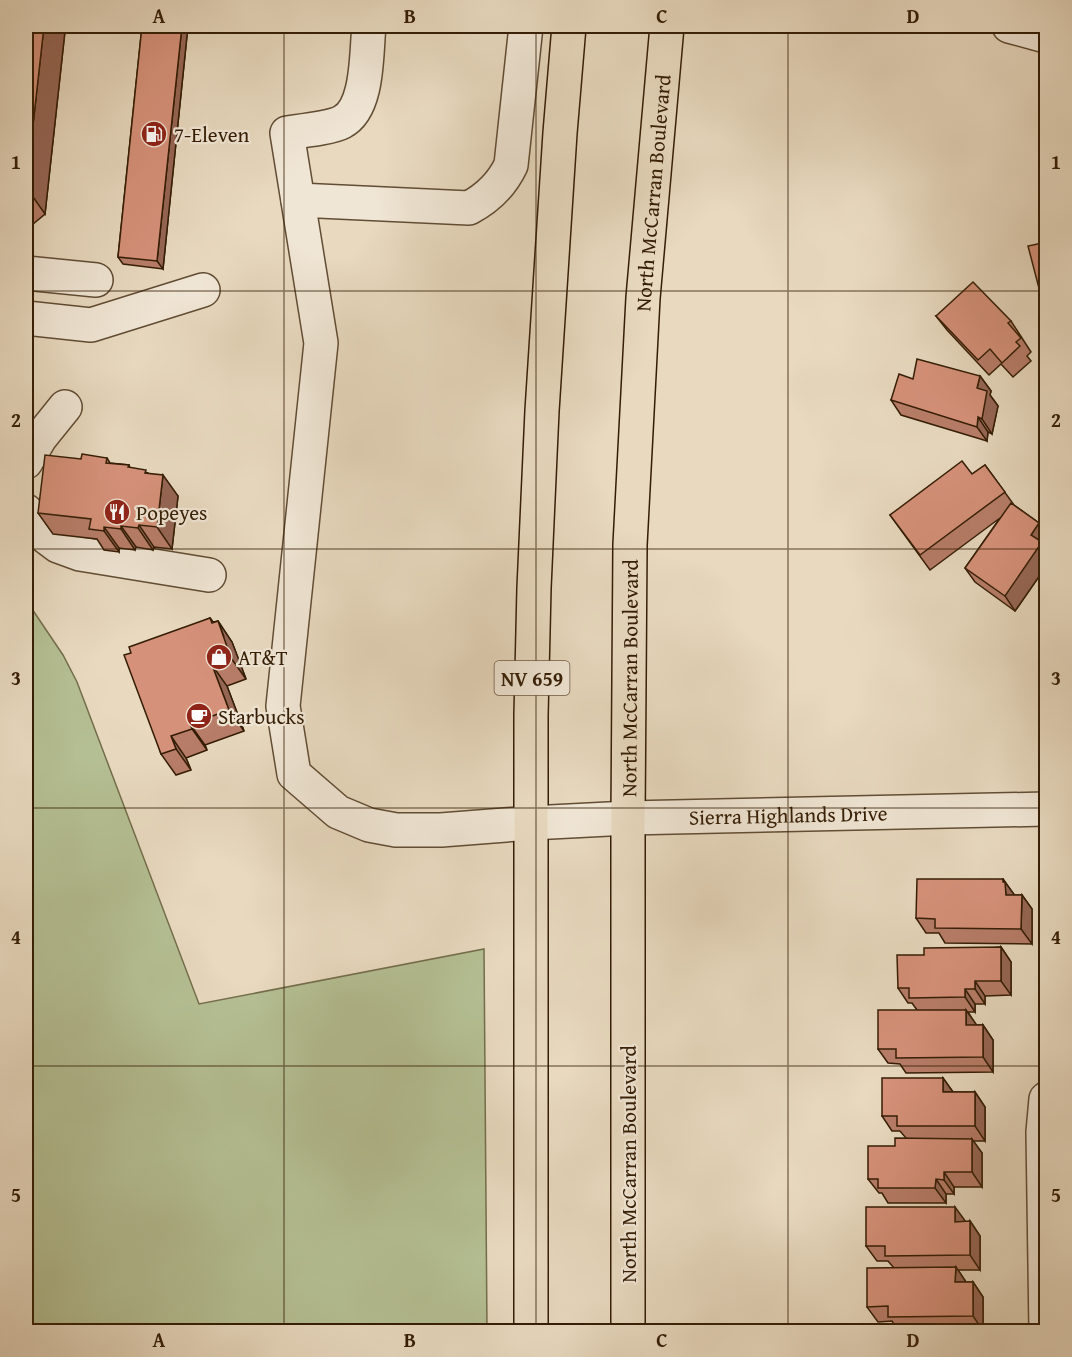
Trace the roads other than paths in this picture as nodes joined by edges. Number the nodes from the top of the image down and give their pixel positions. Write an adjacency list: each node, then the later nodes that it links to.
1 (369, 26): 7 (street, Sierra Highlands Drive)
2 (526, 26): 7 (street)
3 (569, 26): 18 (main road, NV 659)
4 (667, 26): 17 (main road, North McCarran Boulevard)
5 (1009, 26): 6 (street)
6 (1047, 36)
7 (298, 200): 18 (street, Sierra Highlands Drive)
8 (26, 273): 9 (street)
9 (96, 280)
10 (203, 290): 11 (street)
11 (26, 318)
12 (65, 407): 13 (street)
13 (26, 462)
14 (26, 511): 15 (street)
15 (209, 575)
16 (1047, 809): 17 (street, Sierra Highlands Drive)
17 (627, 818): 18 (street, Sierra Highlands Drive); 22 (main road, North McCarran Boulevard)
18 (531, 823): 21 (main road, NV 659)
19 (1047, 1099): 20 (street)
20 (1046, 1250): 23 (street)
21 (531, 1332)
22 (628, 1332)
23 (1047, 1332)

